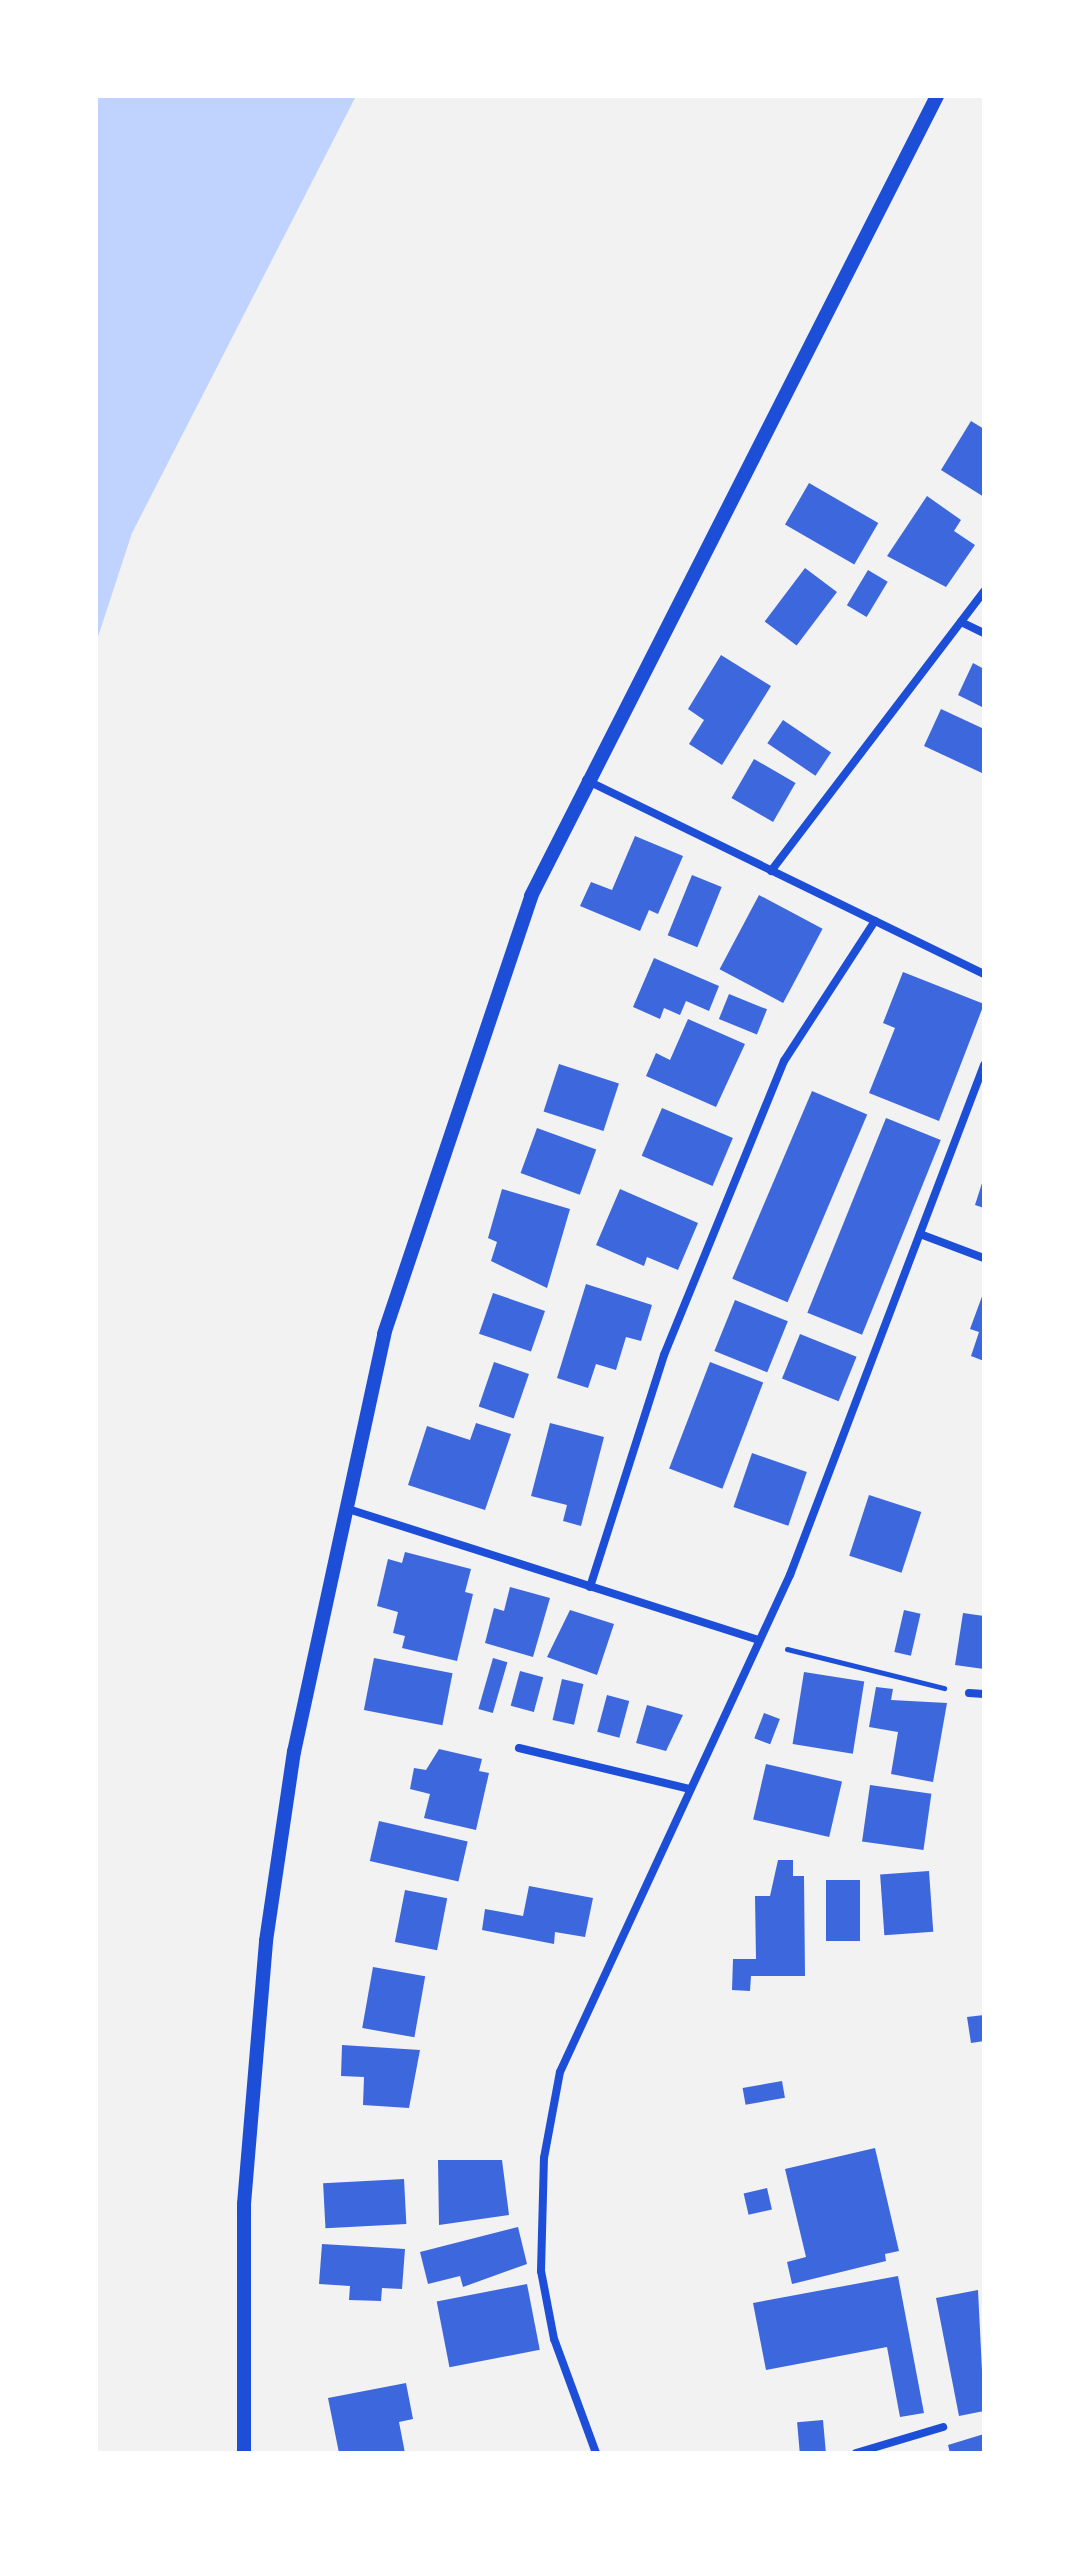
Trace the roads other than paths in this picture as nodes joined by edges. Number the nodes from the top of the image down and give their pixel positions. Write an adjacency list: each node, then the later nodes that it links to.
1 (937, 96): 5 (street)
2 (984, 591): 3 (street)
3 (961, 622): 4 (street); 6 (street)
4 (984, 633)
5 (585, 779): 6 (street); 12 (street)
6 (771, 871): 7 (street)
7 (875, 921): 8 (street); 13 (street)
8 (984, 974)
9 (984, 1065): 10 (street)
10 (920, 1234): 11 (street); 14 (street)
11 (984, 1258)
12 (345, 1508): 13 (street); 20 (street)
13 (590, 1587): 14 (street)
14 (759, 1640): 18 (street)
15 (969, 1693): 16 (street)
16 (984, 1694)
17 (519, 1748): 18 (street)
18 (690, 1789): 21 (street)
19 (943, 2427): 22 (street)
20 (244, 2453)
21 (596, 2453)
22 (856, 2453)

